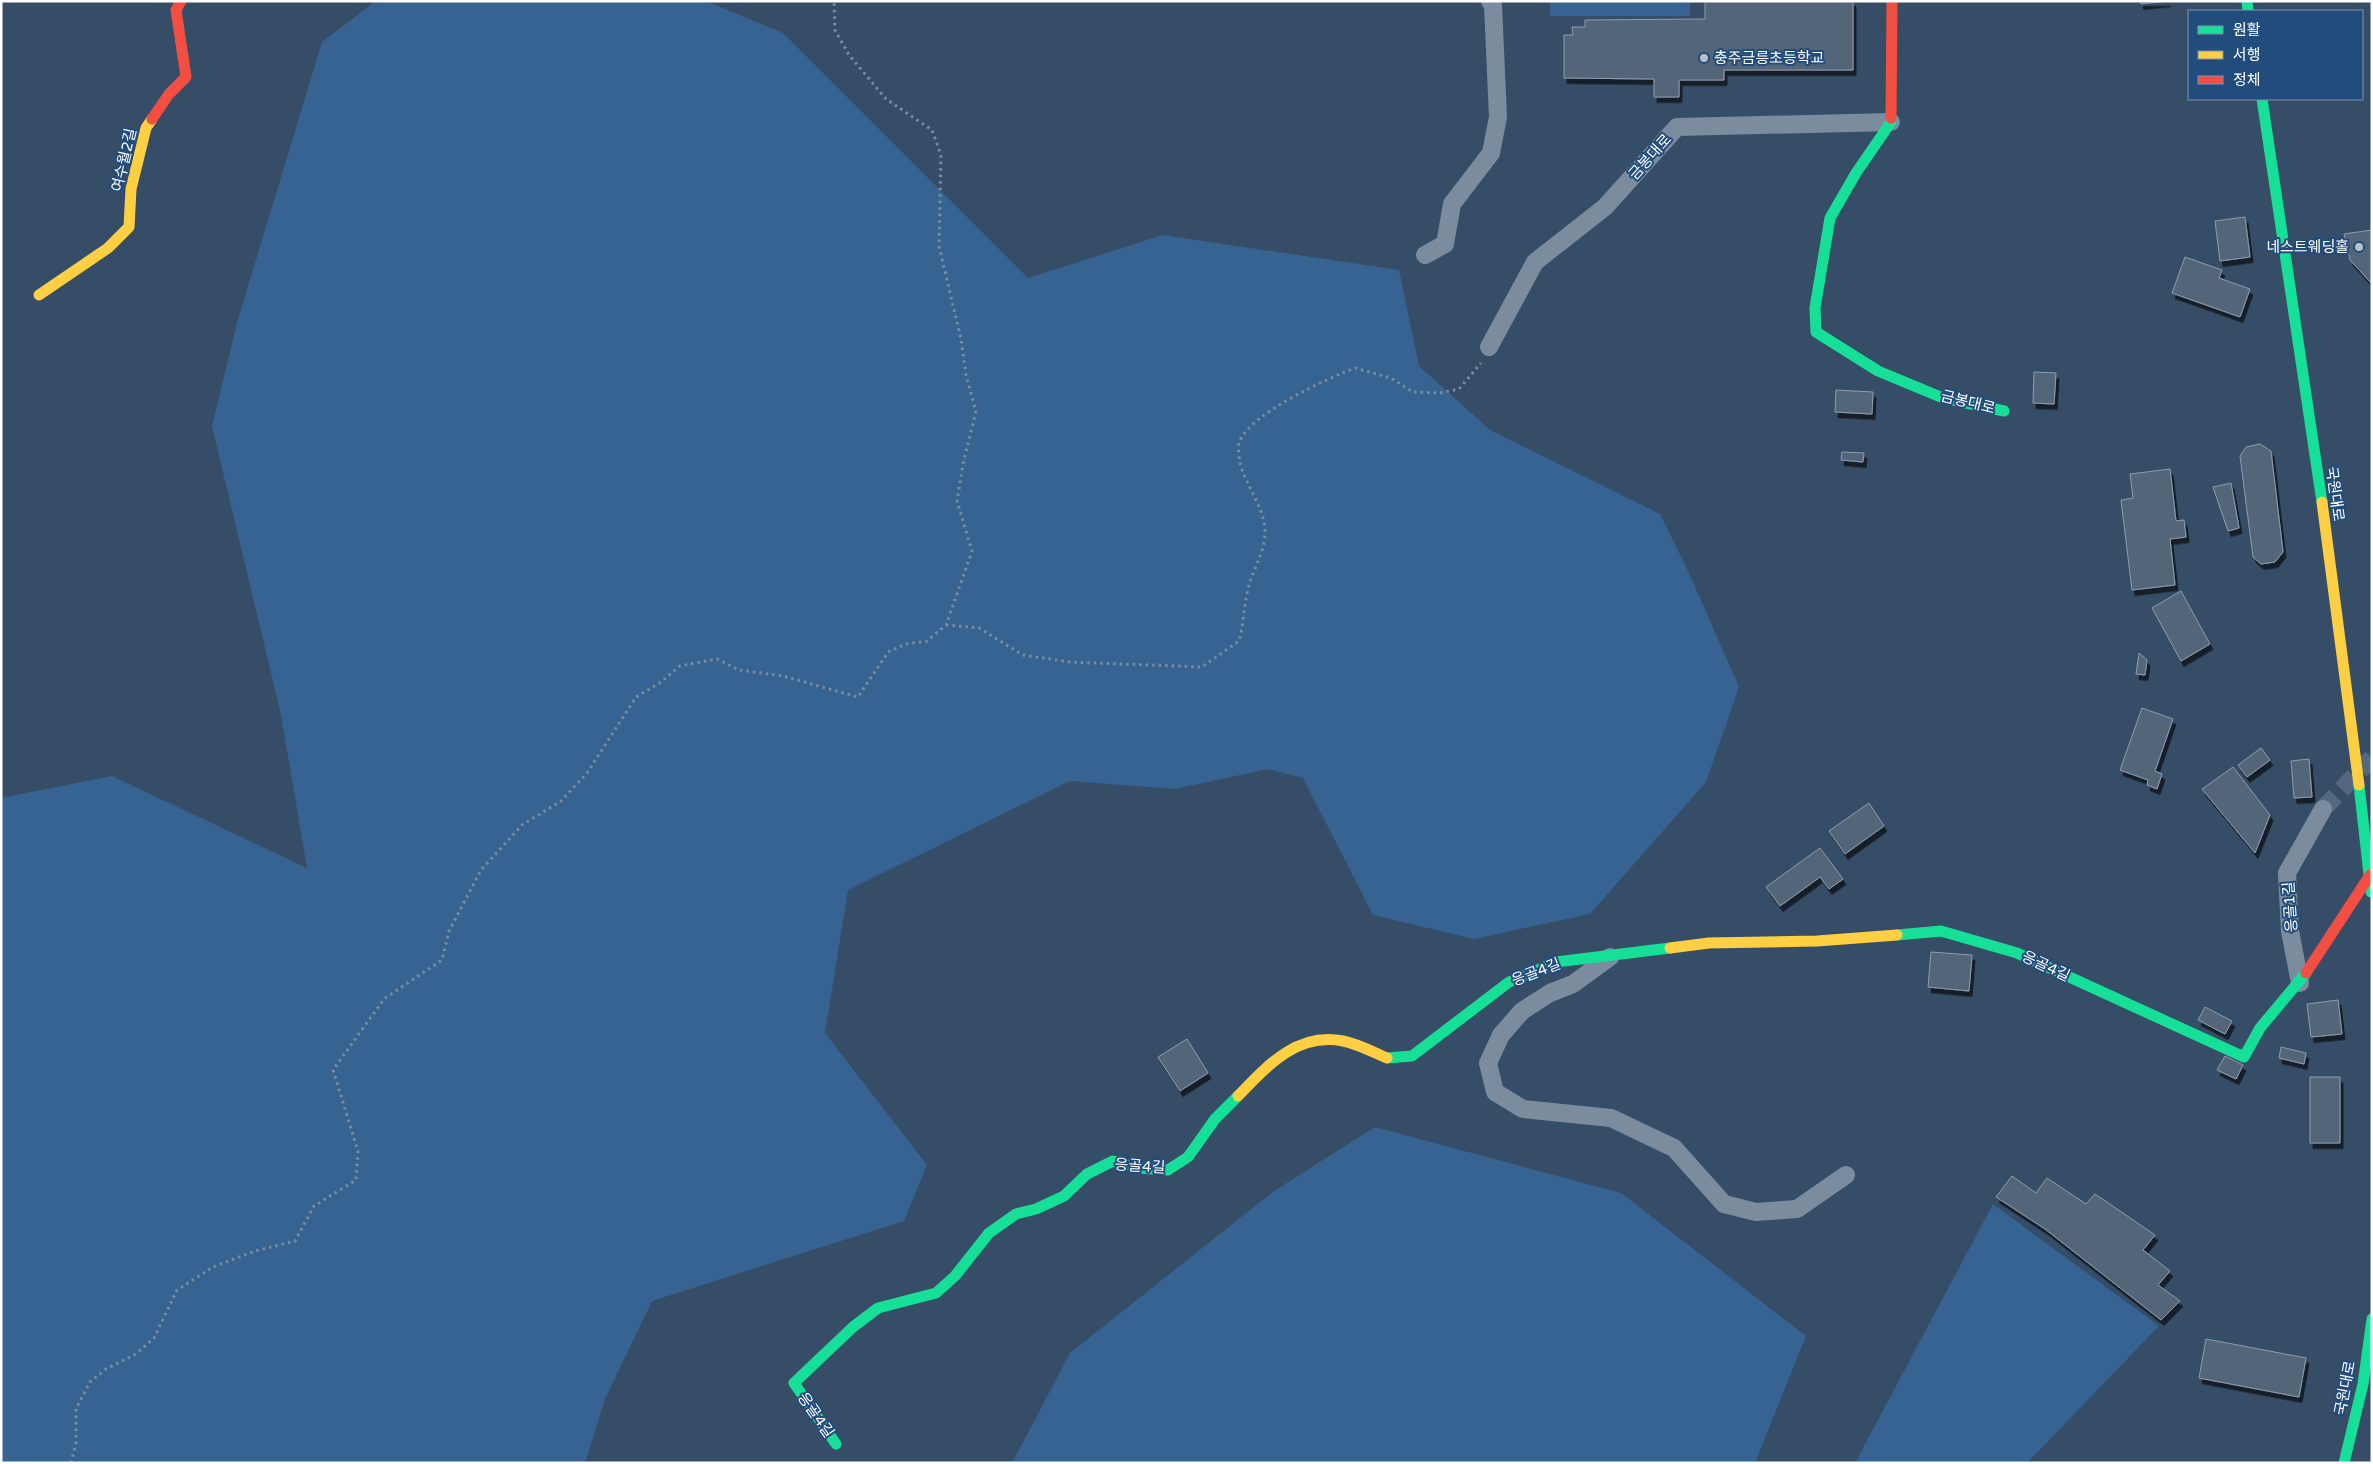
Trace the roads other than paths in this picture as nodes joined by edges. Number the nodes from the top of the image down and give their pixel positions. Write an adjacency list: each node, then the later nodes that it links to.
1 (181, 1): 7 (street, 여수월2길)
2 (1490, 1): 6 (street)
3 (1892, 1): 5 (street)
4 (2262, 100): 11 (street, 국원대로)
5 (1891, 122): 8 (street, 금봉대로); 9 (street, 금봉대로)
6 (1425, 255)
7 (39, 296)
8 (1489, 347)
9 (2004, 411)
10 (2323, 809): 14 (street, 응골1길)
11 (2370, 875): 12 (street, 국원대로); 14 (street, 응골4길)
12 (2372, 894)
13 (1613, 955): 14 (street, 응골4길); 15 (street, 응골4길); 17 (street, 응골4길)
14 (2300, 983)
15 (1846, 1175)
16 (2372, 1320): 18 (street, 국원대로)
17 (836, 1444)
18 (2344, 1463)

